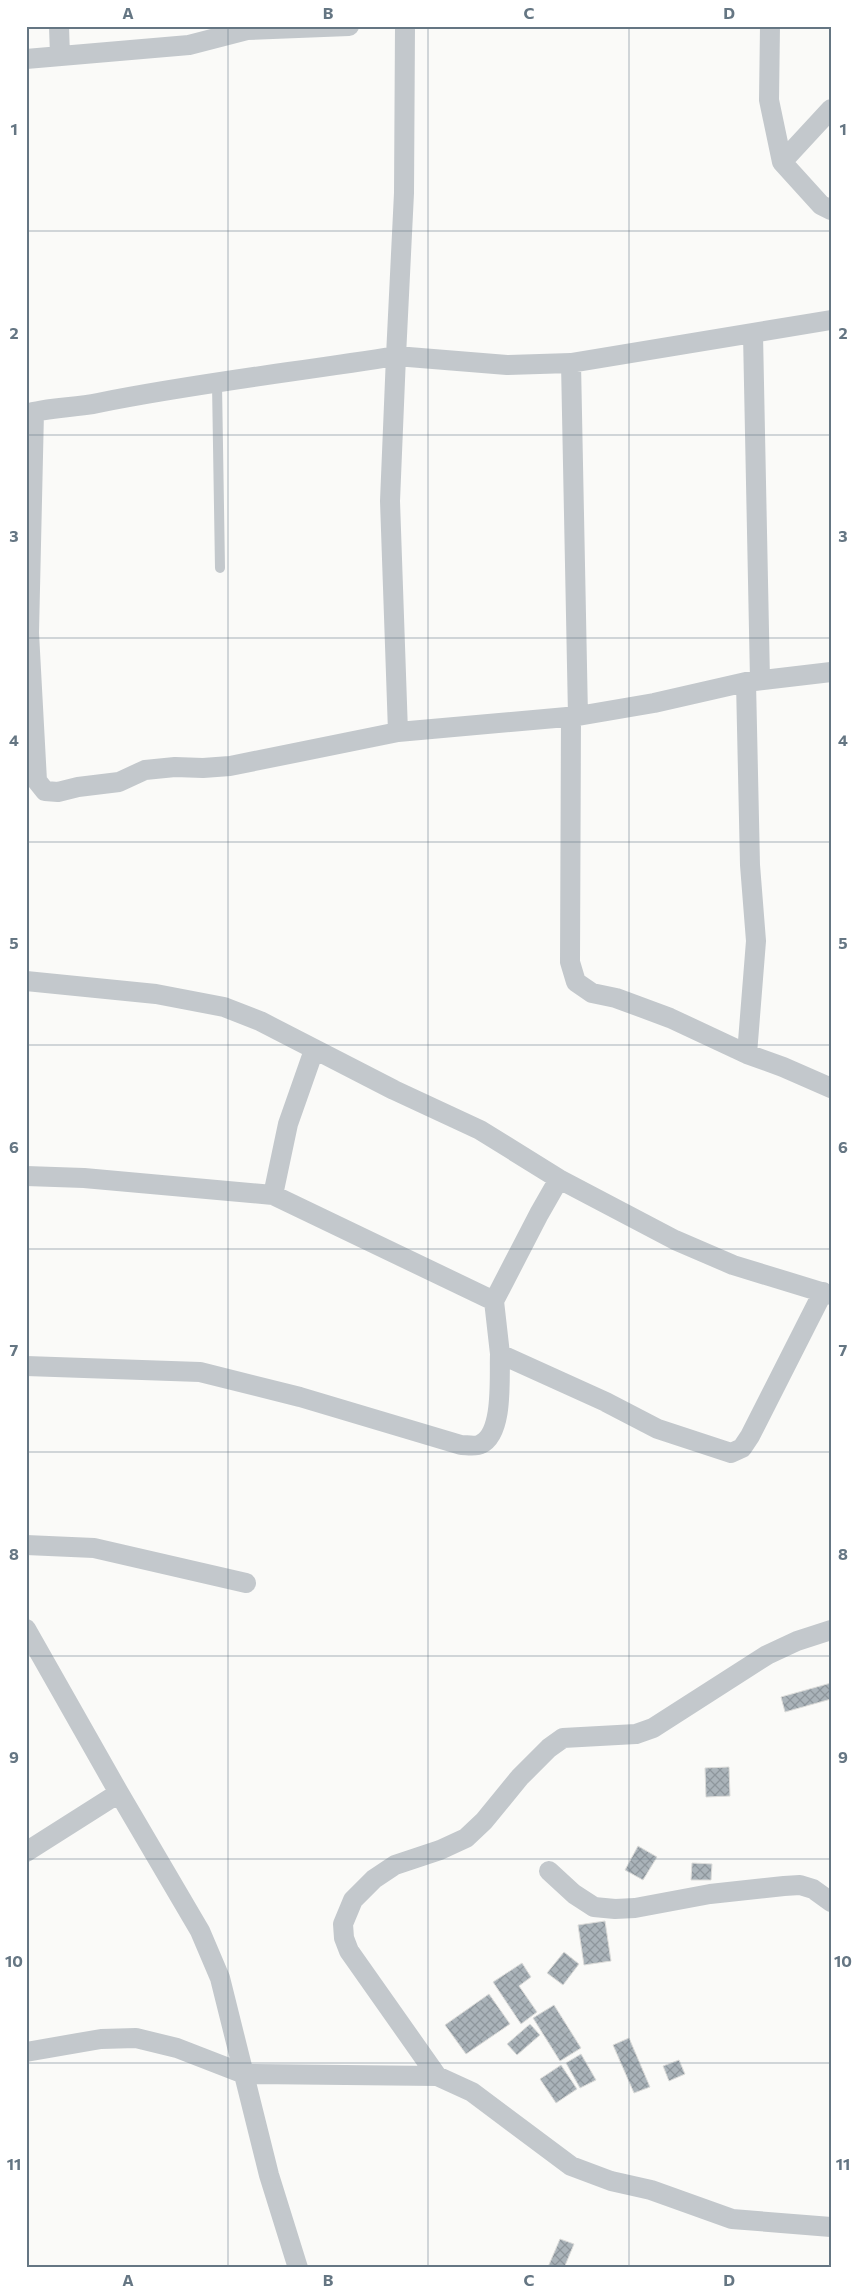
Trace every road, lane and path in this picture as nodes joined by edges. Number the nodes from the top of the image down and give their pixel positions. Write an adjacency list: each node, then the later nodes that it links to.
1 (59, 26): 6 (street)
2 (349, 26): 5 (street)
3 (405, 26): 13 (street)
4 (770, 26): 9 (street)
5 (246, 28): 6 (street)
6 (60, 56): 7 (street)
7 (26, 59)
8 (831, 109): 9 (street)
9 (782, 162): 10 (street)
10 (831, 210)
11 (831, 320): 12 (street)
12 (753, 334): 14 (street); 19 (street)
13 (396, 356): 14 (street); 15 (street); 21 (street)
14 (571, 363): 20 (street)
15 (217, 384): 16 (street); 17 (lane)
16 (30, 413): 21 (street)
17 (220, 568)
18 (831, 672): 19 (street)
19 (753, 681): 20 (street); 24 (street)
20 (575, 716): 21 (street); 24 (street)
21 (398, 732)
22 (26, 981): 23 (street)
23 (314, 1050): 27 (street); 28 (street)
24 (747, 1054): 25 (street)
25 (831, 1088)
26 (26, 1176): 28 (street)
27 (559, 1179): 29 (street); 30 (street)
28 (273, 1195): 30 (street)
29 (827, 1293): 31 (street)
30 (494, 1301): 31 (street)
31 (500, 1354): 32 (street)
32 (26, 1366)
33 (26, 1544): 34 (street)
34 (246, 1583)
35 (26, 1629): 37 (street)
36 (831, 1630): 43 (street)
37 (119, 1793): 38 (street); 42 (street)
38 (26, 1852)
39 (549, 1871): 40 (street)
40 (831, 1902)
41 (26, 2052): 42 (street)
42 (244, 2074): 43 (street); 45 (street)
43 (437, 2076): 44 (street)
44 (831, 2227)
45 (298, 2268)

